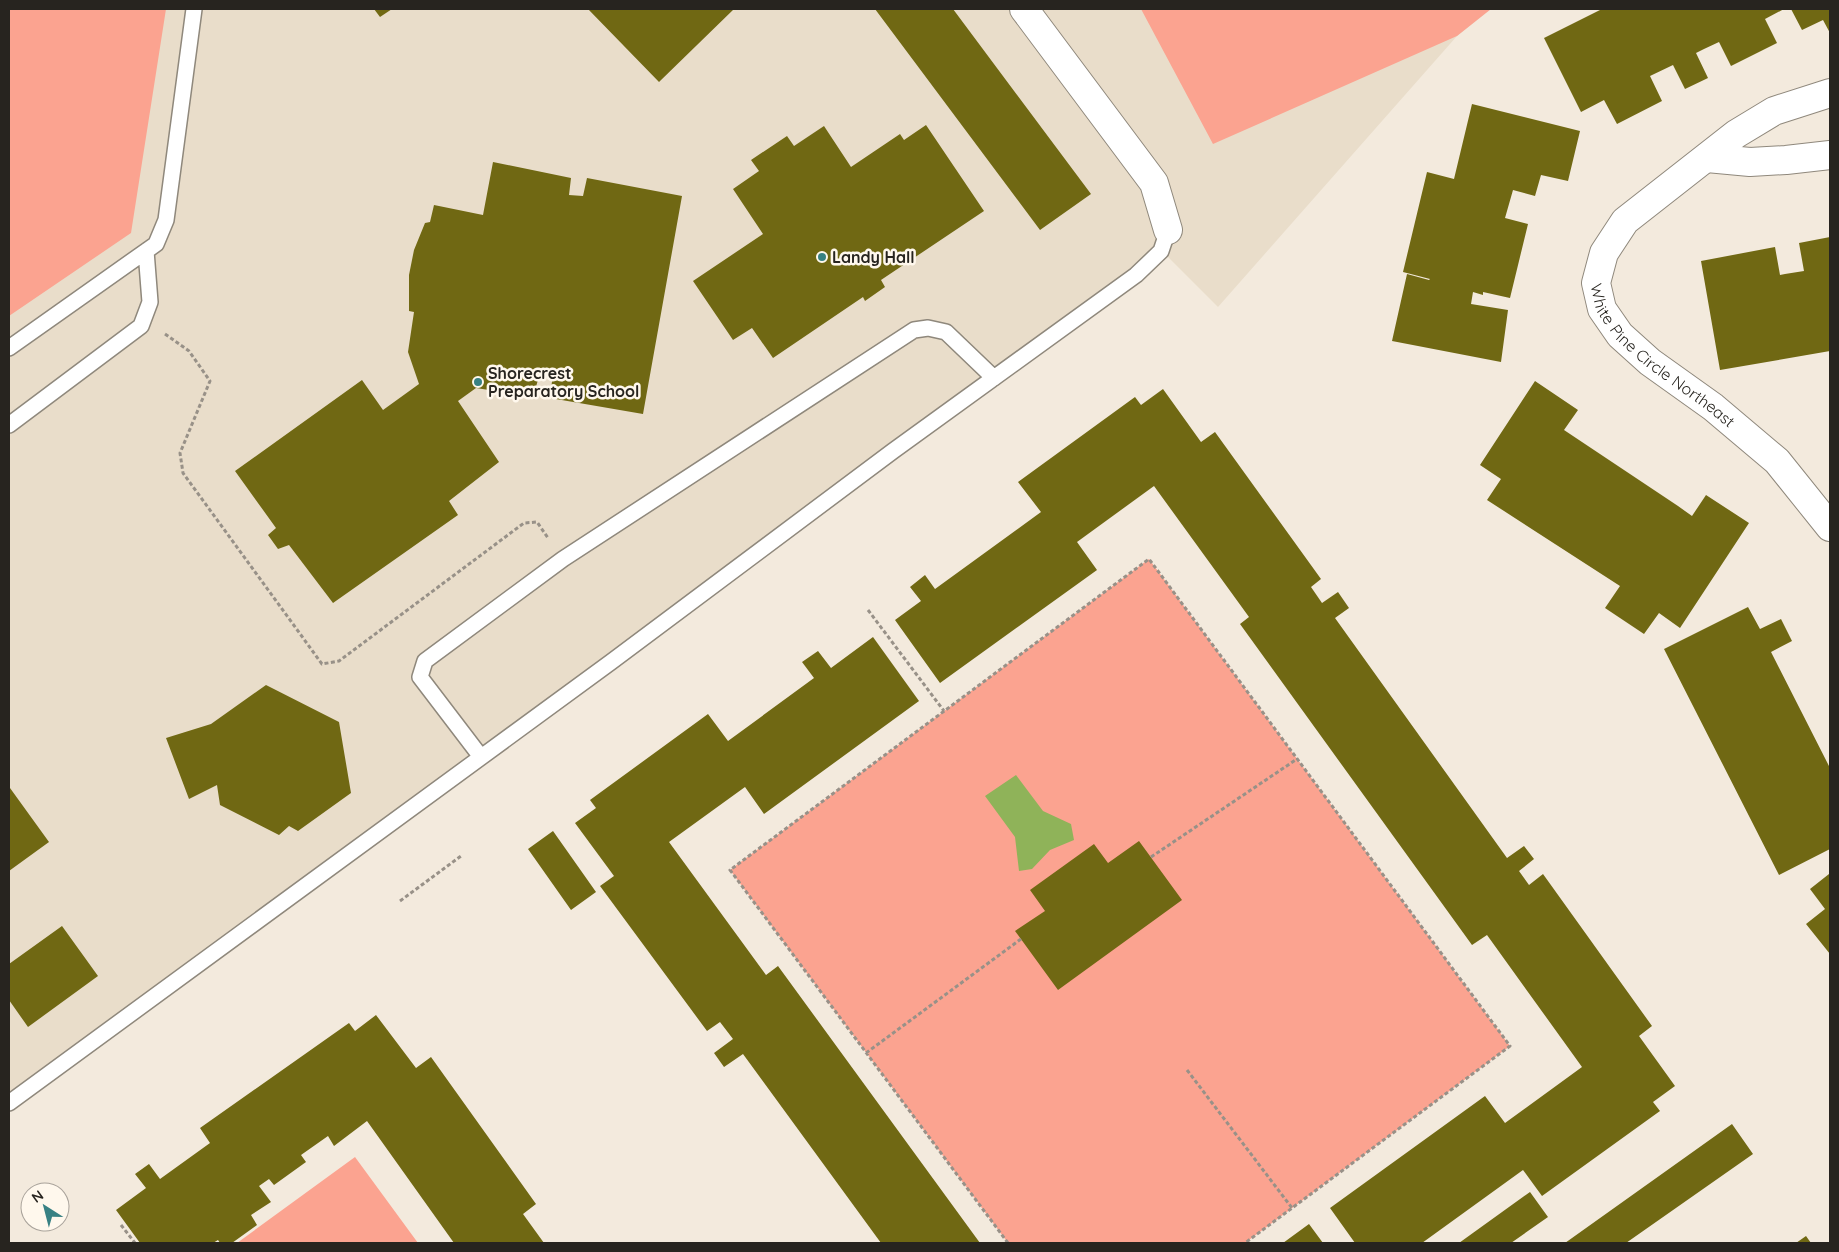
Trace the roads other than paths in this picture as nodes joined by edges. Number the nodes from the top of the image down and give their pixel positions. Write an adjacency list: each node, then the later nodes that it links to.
1 (194, 9): 7 (lane)
2 (1024, 9): 6 (street)
3 (1830, 93): 5 (street, White Pine Circle Northeast)
4 (1830, 155): 5 (street)
5 (1707, 158): 11 (street, White Pine Circle Northeast)
6 (1168, 230): 9 (lane)
7 (146, 250): 8 (lane); 10 (lane)
8 (9, 348)
9 (994, 378): 12 (lane); 12 (lane)
10 (9, 425)
11 (1830, 527)
12 (481, 757): 13 (lane)
13 (9, 1103)

